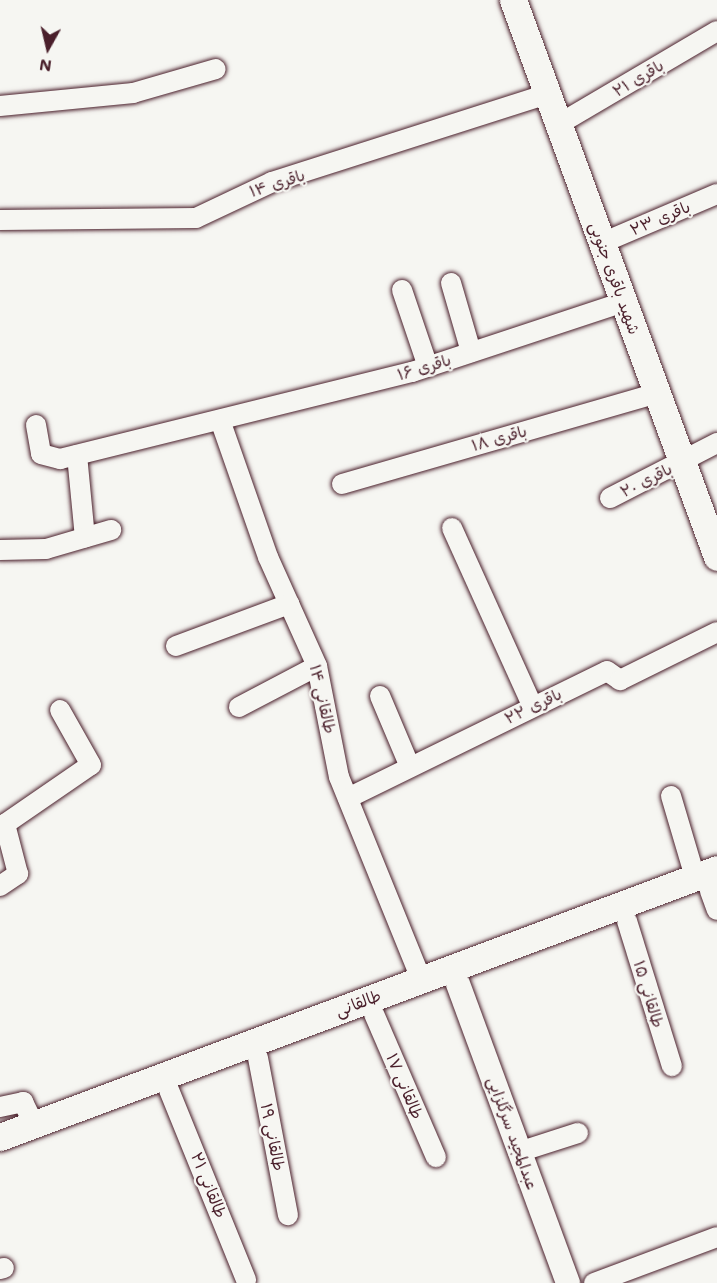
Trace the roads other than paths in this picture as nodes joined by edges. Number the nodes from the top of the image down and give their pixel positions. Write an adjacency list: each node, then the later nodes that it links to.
1 (513, 0): 4 (main road, شهید باقری جنوبی)
2 (717, 31): 6 (street, باقری ۲۱)
3 (216, 69): 5 (street)
4 (547, 94): 6 (main road, شهید باقری جنوبی); 8 (street, باقری ۱۴)
5 (0, 106)
6 (558, 124): 9 (main road, شهید باقری جنوبی)
7 (717, 194): 9 (street, باقری ۲۳)
8 (0, 220)
9 (602, 243): 12 (main road, شهید باقری جنوبی)
10 (451, 284): 13 (street)
11 (402, 290): 14 (street)
12 (624, 302): 13 (street, باقری ۱۶); 15 (main road, شهید باقری جنوبی)
13 (471, 352): 14 (street, باقری ۱۶)
14 (428, 366): 16 (street, باقری ۱۶)
15 (657, 393): 20 (main road, شهید باقری جنوبی); 21 (street, باقری ۱۸)
16 (220, 420): 19 (street, باقری ۱۶); 29 (street, طالقانی ۱۴)
17 (36, 425): 19 (street, باقری ۱۶)
18 (717, 443): 20 (street, باقری ۲۰)
19 (77, 455): 26 (street)
20 (682, 461): 22 (street, باقری ۲۰); 23 (main road, شهید باقری جنوبی)
21 (342, 484)
22 (610, 498)
23 (709, 509): 28 (main road, شهید باقری جنوبی)
24 (452, 528): 34 (street)
25 (111, 530): 26 (street)
26 (85, 538): 27 (street)
27 (0, 550)
28 (717, 557)
29 (289, 604): 31 (street); 32 (street, طالقانی ۱۴)
30 (717, 632): 34 (street, باقری ۲۲)
31 (176, 646)
32 (318, 666): 35 (street); 39 (street, طالقانی ۱۴)
33 (380, 696): 37 (street)
34 (532, 705): 37 (street, باقری ۲۲)
35 (239, 707)
36 (60, 710): 40 (street)
37 (410, 767): 39 (street, باقری ۲۲)
38 (671, 796): 41 (street)
39 (348, 798): 43 (street, طالقانی ۱۴)
40 (0, 886)
41 (711, 887): 42 (main road, طالقانی); 43 (main road, طالقانی)
42 (627, 921): 44 (main road, طالقانی); 47 (street, طالقانی ۱۵)
43 (421, 979): 50 (main road, طالقانی)
44 (458, 984): 45 (main road, طالقانی); 53 (street, عبدالمجید سرگلزایی)
45 (374, 1014): 46 (main road, طالقانی); 55 (street, طالقانی ۱۷)
46 (258, 1058): 48 (main road, طالقانی); 56 (street, طالقانی ۱۹)
47 (672, 1066)
48 (169, 1090): 54 (main road, طالقانی); 58 (street, طالقانی ۲۱)
49 (0, 1107): 50 (street)
50 (34, 1125): 52 (main road, طالقانی)
51 (578, 1134): 53 (street)
52 (0, 1137)
53 (519, 1152): 59 (street, عبدالمجید سرگلزایی)
54 (0, 1153)
55 (436, 1157)
56 (288, 1215)
57 (717, 1237): 60 (street)
58 (246, 1280)
59 (568, 1283)
60 (594, 1283)

